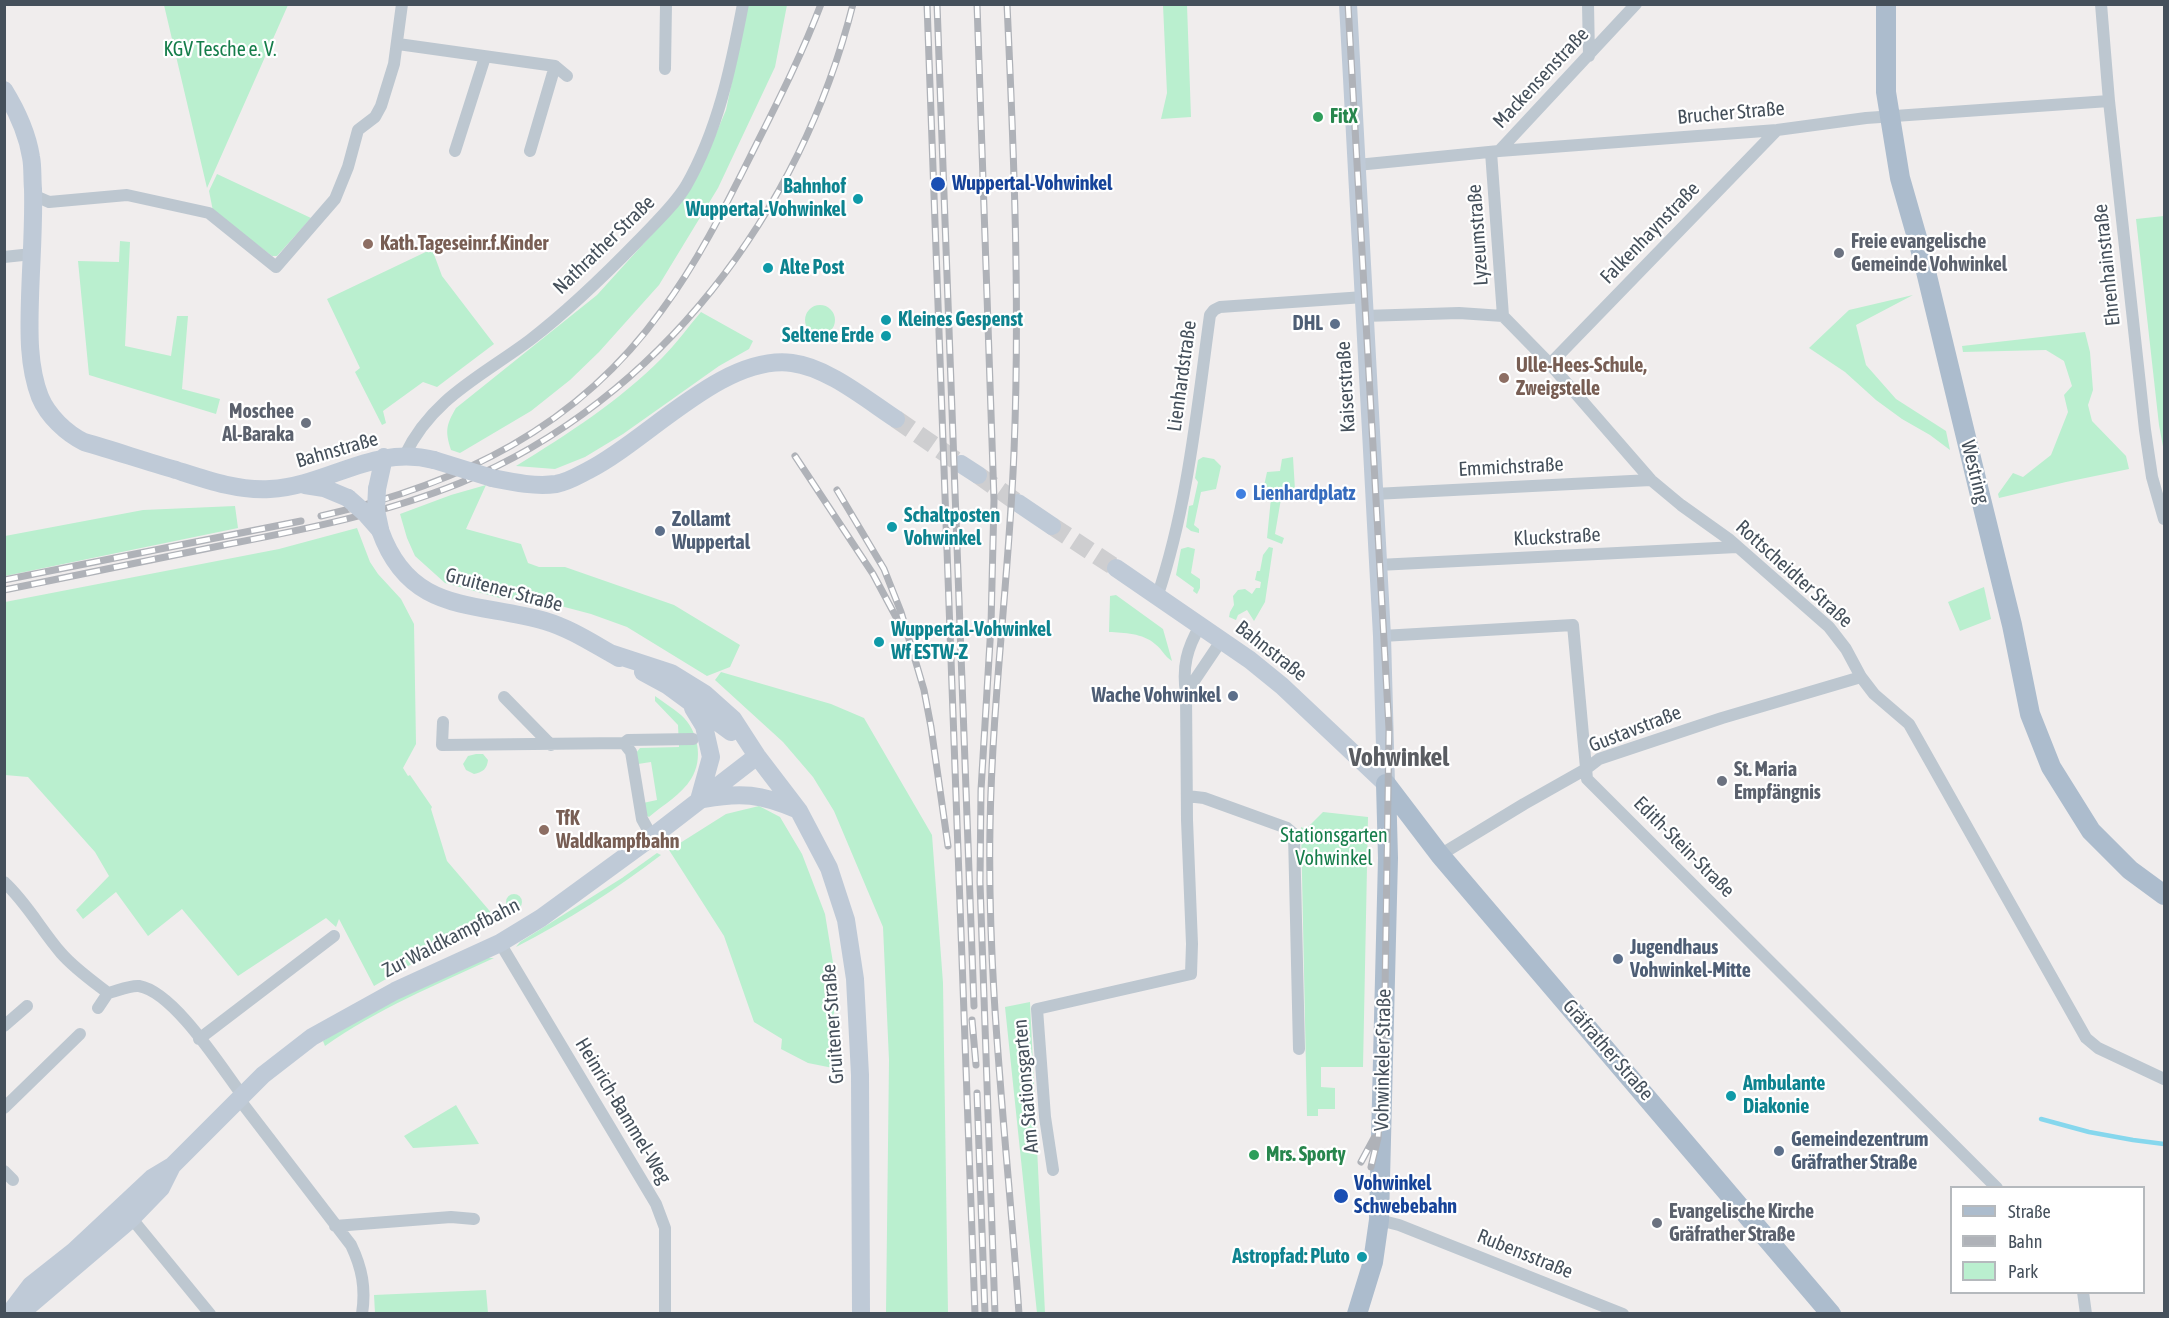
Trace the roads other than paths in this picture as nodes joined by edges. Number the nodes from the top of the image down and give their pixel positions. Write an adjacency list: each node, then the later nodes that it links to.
1 (402, 4): 9 (street)
2 (666, 4): 13 (street)
3 (743, 4): 31 (street, Nathrather Straße)
4 (1348, 4): 22 (main road, Kaiserstraße)
5 (1588, 4): 10 (street)
6 (1636, 4): 10 (street, Mackensenstraße)
7 (1886, 4): 17 (main road, Westring)
8 (2101, 4): 16 (street, Ehrenhainstraße)
9 (398, 44): 11 (street); 23 (street)
10 (1589, 56): 21 (street, Mackensenstraße)
11 (485, 57): 12 (street); 19 (street)
12 (555, 66): 14 (street); 20 (street)
13 (665, 69)
14 (567, 76)
15 (4, 90): 23 (main road, Bahnstraße)
16 (2109, 101): 17 (street, Brucher Straße); 39 (street, Ehrenhainstraße)
17 (1889, 117): 18 (street, Brucher Straße); 67 (main road, Westring)
18 (1777, 130): 21 (street, Brucher Straße); 29 (street, Falkenhaynstraße)
19 (455, 151)
20 (530, 151)
21 (1495, 152): 22 (street, Brucher Straße); 28 (street, Lyzeumstraße)
22 (1357, 165): 26 (main road, Kaiserstraße)
23 (33, 195): 24 (main road, Bahnstraße)
24 (32, 254): 25 (street); 36 (main road, Bahnstraße)
25 (4, 256)
26 (1364, 297): 27 (main road, Kaiserstraße); 45 (street, Lienhardstraße)
27 (1364, 316): 28 (street); 37 (main road, Kaiserstraße)
28 (1503, 316): 29 (street, Rottscheidter Straße)
29 (1550, 364): 35 (street, Rottscheidter Straße)
30 (896, 419): 31 (main road, Bahnstraße, bridge)
31 (405, 455): 32 (main road, Bahnstraße)
32 (384, 457): 36 (main road, Bahnstraße); 41 (main road, Gruitener Straße, bridge)
33 (961, 464): 34 (main road)
34 (978, 475)
35 (1651, 480): 37 (street, Emmichstraße); 42 (street, Rottscheidter Straße)
36 (300, 485): 41 (main road, bridge)
37 (1374, 494): 43 (main road, Kaiserstraße)
38 (1018, 503): 40 (main road)
39 (2164, 519)
40 (1052, 526)
41 (383, 537): 49 (main road, Gruitener Straße)
42 (1737, 547): 43 (street, Kluckstraße); 50 (street, Rottscheidter Straße)
43 (1378, 565): 47 (main road, Kaiserstraße)
44 (1116, 568): 45 (main road, Bahnstraße)
45 (1157, 597): 46 (main road, Bahnstraße)
46 (1200, 626): 48 (main road, Bahnstraße); 51 (street, Am Stationsgarten)
47 (1382, 636): 59 (street, Edith-Stein-Straße); 60 (main road, Kaiserstraße)
48 (1221, 641): 51 (street); 60 (main road, Bahnstraße)
49 (610, 653): 53 (main road, Gruitener Straße); 58 (main road, Gruitener Straße)
50 (1861, 677): 59 (street, Gustavstraße); 77 (street, Rottscheidter Straße)
51 (1186, 693): 61 (street, Am Stationsgarten)
52 (504, 697): 57 (street)
53 (687, 699): 58 (main road, Gruitener Straße); 62 (main road)
54 (443, 722): 57 (street)
55 (693, 739): 56 (street)
56 (624, 743): 57 (street); 64 (street)
57 (551, 745)
58 (757, 756): 62 (main road, Zur Waldkampfbahn); 63 (main road, Gruitener Straße)
59 (1586, 770): 65 (street, Gustavstraße); 82 (street, Edith-Stein-Straße)
60 (1386, 785): 65 (main road, Gräfrather Straße); 85 (main road, Vohwinkeler Straße)
61 (1187, 796): 76 (street); 81 (street, Am Stationsgarten)
62 (699, 800): 63 (main road); 64 (main road, Zur Waldkampfbahn)
63 (799, 811): 92 (main road, Gruitener Straße)
64 (652, 837): 69 (main road, Zur Waldkampfbahn)
65 (1440, 855): 95 (main road, Gräfrather Straße)
66 (4, 882): 70 (street)
67 (2164, 895)
68 (334, 936): 75 (street)
69 (500, 943): 78 (main road, Zur Waldkampfbahn); 91 (street, Heinrich-Bammel-Weg)
70 (108, 993): 72 (street); 75 (street)
71 (27, 1006): 73 (street)
72 (98, 1008)
73 (4, 1026)
74 (80, 1034): 79 (street)
75 (199, 1038): 78 (street)
76 (1299, 1049)
77 (2164, 1079)
78 (240, 1097): 80 (main road, Zur Waldkampfbahn); 86 (street)
79 (4, 1108)
80 (172, 1166): 84 (main road, Zur Waldkampfbahn); 88 (main road, Zur Waldkampfbahn)
81 (1053, 1170)
82 (1996, 1186)
83 (474, 1219): 86 (street)
84 (130, 1220): 88 (main road, Zur Waldkampfbahn); 89 (street)
85 (1379, 1220): 93 (main road, Vohwinkeler Straße); 94 (street, Rubensstraße)
86 (335, 1226): 90 (street)
87 (2083, 1294): 96 (street)
88 (9, 1314)
89 (210, 1314)
90 (362, 1314)
91 (665, 1314)
92 (861, 1314)
93 (1357, 1314)
94 (1623, 1314)
95 (1832, 1314)
96 (2086, 1314)

